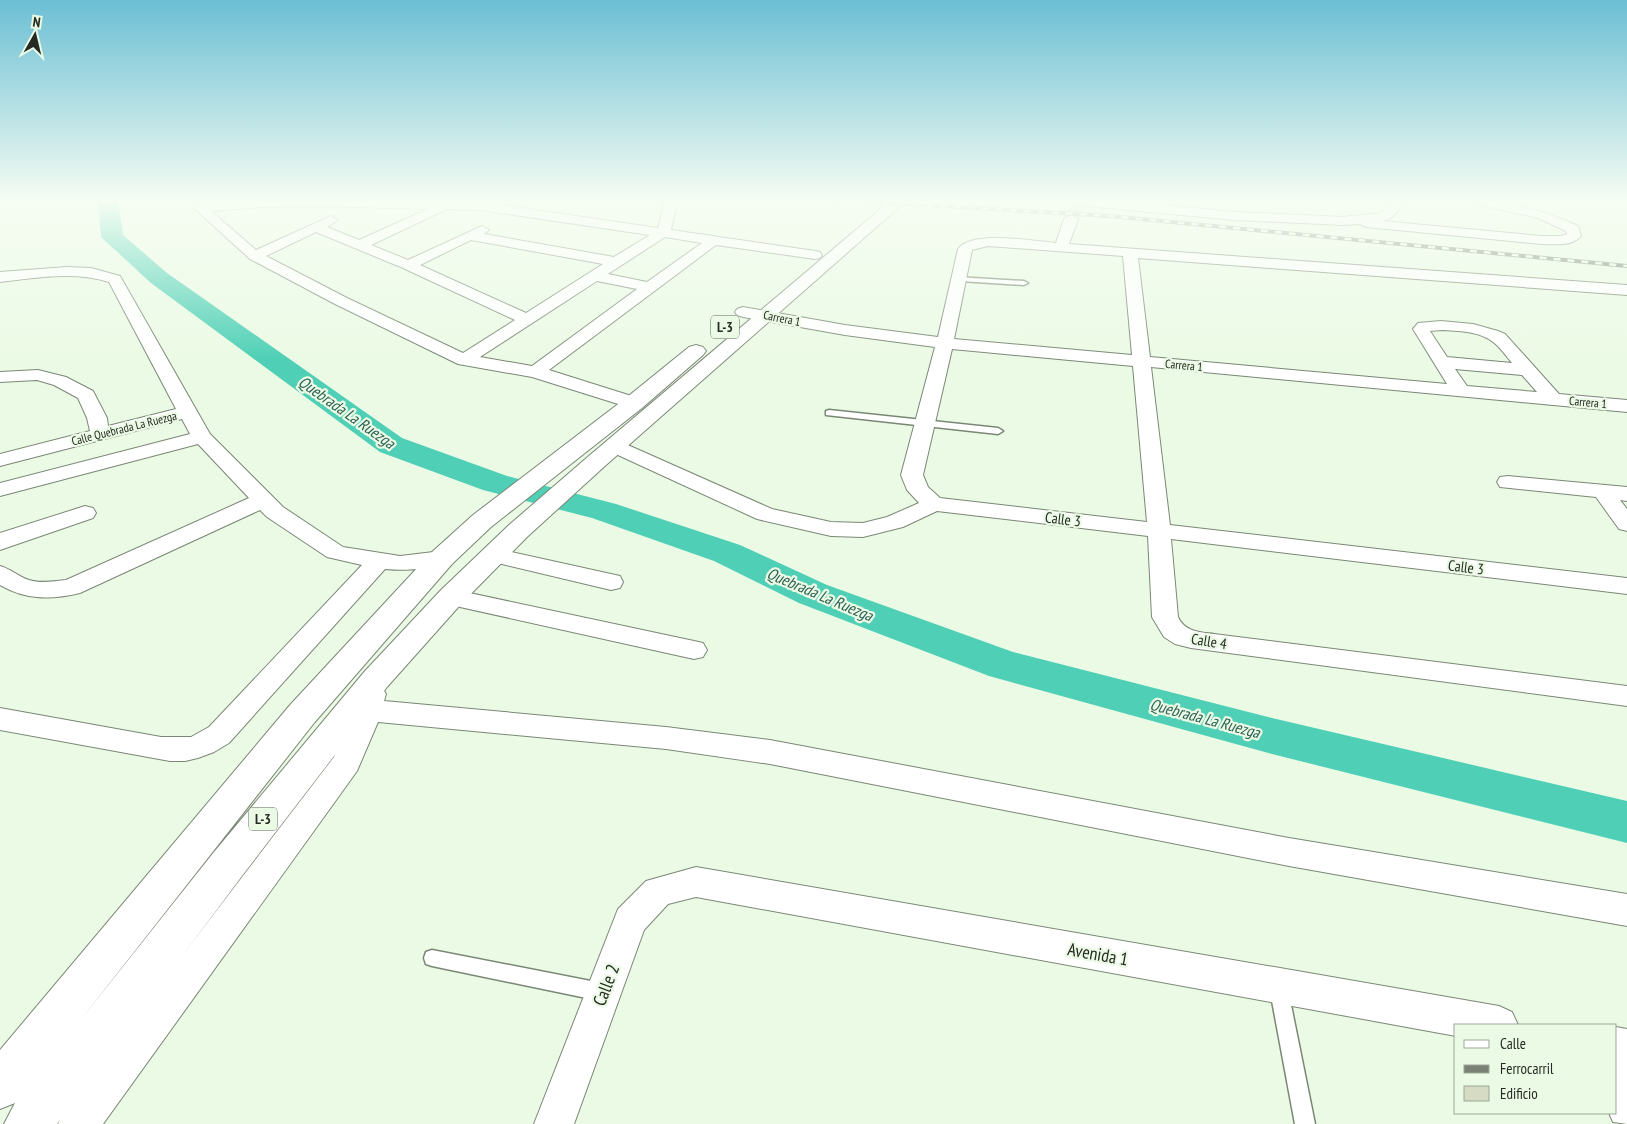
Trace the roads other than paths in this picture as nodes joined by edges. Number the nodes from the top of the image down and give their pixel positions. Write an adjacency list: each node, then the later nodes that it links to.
1 (252, 253): 14 (street)
2 (260, 253): 14 (street)
3 (380, 253): 16 (street)
4 (432, 253): 16 (street)
5 (567, 253): 15 (street)
6 (629, 253): 15 (street)
7 (696, 253): 21 (street)
8 (805, 253): 13 (street)
9 (838, 253): 24 (main road, L-3)
10 (964, 253): 19 (street)
11 (1130, 253): 28 (street, Calle 4)
12 (1136, 253): 22 (street)
13 (815, 255): 23 (main road, L-3)
14 (255, 256): 27 (street)
15 (615, 262): 17 (street)
16 (408, 265): 25 (street)
17 (594, 276): 21 (street); 25 (street)
18 (0, 277): 37 (street, Calle Quebrada La Ruezga)
19 (960, 279): 20 (lane); 26 (street)
20 (1024, 283)
21 (650, 287): 31 (street)
22 (1627, 290)
23 (743, 312): 24 (street, Carrera 1); 35 (main road, L-3)
24 (766, 315): 26 (street, Carrera 1); 43 (main road, L-3)
25 (526, 319): 27 (street)
26 (945, 343): 28 (street, Carrera 1); 39 (street)
27 (464, 360): 31 (street)
28 (1140, 361): 33 (street, Carrera 1); 53 (street, Calle 4)
29 (1442, 362): 30 (street); 30 (street); 33 (street)
30 (1527, 370): 34 (street)
31 (535, 372): 35 (street)
32 (0, 377): 41 (street)
33 (1461, 391): 34 (street, Carrera 1)
34 (1552, 399): 36 (street, Carrera 1)
35 (634, 403): 56 (main road, L-3)
36 (1627, 406)
37 (187, 412): 41 (street, Calle Quebrada La Ruezga); 42 (street)
38 (829, 413): 39 (lane)
39 (925, 423): 40 (lane); 50 (street)
40 (998, 431)
41 (100, 434): 44 (street, Calle Quebrada La Ruezga)
42 (202, 437): 46 (street); 49 (street)
43 (606, 453): 50 (street); 55 (main road, L-3)
44 (0, 460)
45 (1508, 482): 47 (street)
46 (0, 490)
47 (1603, 492): 48 (street); 52 (street)
48 (1627, 494)
49 (263, 500): 57 (street); 58 (street)
50 (934, 504): 53 (street, Calle 3)
51 (85, 513): 54 (street)
52 (1627, 524)
53 (1159, 530): 60 (street, Calle 3); 64 (street, Calle 4)
54 (0, 543)
55 (493, 555): 59 (street); 61 (main road, L-3)
56 (442, 558): 57 (street); 73 (main road, L-3)
57 (379, 561): 65 (street)
58 (0, 574)
59 (612, 582)
60 (1627, 586)
61 (451, 597): 62 (street); 63 (main road, L-3)
62 (694, 650)
63 (372, 694): 67 (street); 75 (main road, L-3); 76 (street)
64 (1627, 696)
65 (0, 719)
66 (696, 882): 69 (street, Avenida 1); 70 (street, Calle 2)
67 (1627, 910)
68 (432, 958): 70 (lane)
69 (1278, 986): 71 (street, Avenida 1); 78 (lane)
70 (603, 992): 77 (street, Calle 2)
71 (1493, 1024)
72 (1617, 1084): 74 (street)
73 (0, 1086)
74 (1627, 1108)
75 (28, 1124)
76 (78, 1124)
77 (554, 1124)
78 (1305, 1124)

